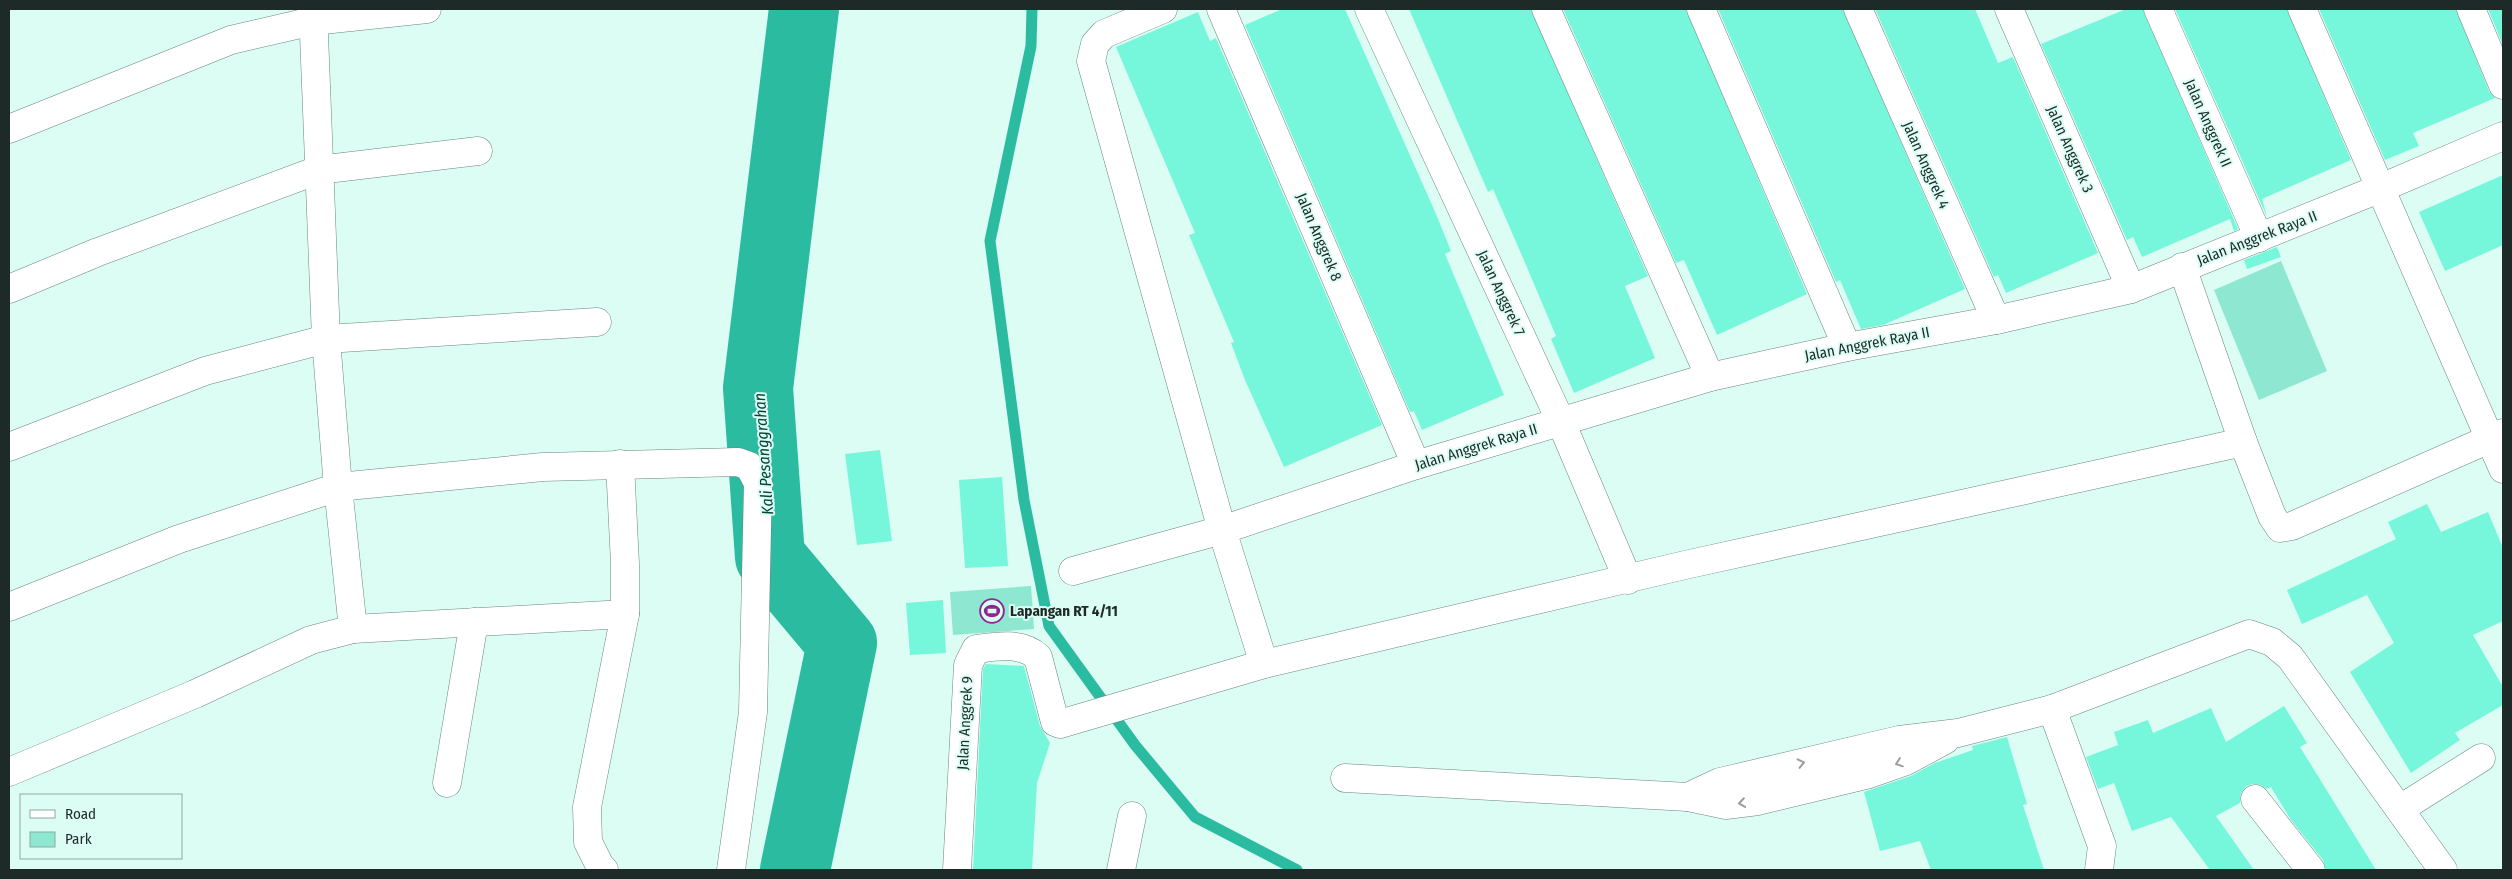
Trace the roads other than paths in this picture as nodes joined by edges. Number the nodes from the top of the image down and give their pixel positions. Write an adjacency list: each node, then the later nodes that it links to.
1 (427, 9): 12 (street)
2 (1163, 9): 36 (street)
3 (1221, 9): 33 (street, Jalan Anggrek 8)
4 (1369, 9): 28 (street, Jalan Anggrek 7)
5 (1546, 9): 27 (street)
6 (1701, 9): 26 (street)
7 (1858, 9): 23 (street, Jalan Anggrek 4)
8 (2009, 9): 22 (street, Jalan Anggrek 3)
9 (2158, 9): 19 (street, Jalan Anggrek II)
10 (2302, 9): 18 (street)
11 (2471, 9): 13 (street)
12 (313, 15): 14 (street); 17 (street)
13 (2503, 85)
14 (9, 129)
15 (2503, 136): 18 (street, Jalan Anggrek Raya II)
16 (478, 151): 17 (street)
17 (318, 170): 21 (street); 25 (street)
18 (2380, 188): 19 (street, Jalan Anggrek Raya II); 29 (street)
19 (2259, 238): 20 (street, Jalan Anggrek Raya II)
20 (2182, 267): 22 (street, Jalan Anggrek Raya II); 30 (street)
21 (9, 289)
22 (2131, 289): 23 (street, Jalan Anggrek Raya II)
23 (1996, 320): 26 (street, Jalan Anggrek Raya II)
24 (597, 322): 25 (street)
25 (326, 339): 31 (street); 35 (street)
26 (1847, 347): 27 (street, Jalan Anggrek Raya II)
27 (1710, 377): 28 (street, Jalan Anggrek Raya II)
28 (1561, 422): 33 (street, Jalan Anggrek Raya II); 38 (street, Jalan Anggrek 7)
29 (2496, 436): 30 (street); 34 (street)
30 (2243, 442): 38 (street)
31 (9, 446)
32 (620, 464): 35 (street); 40 (street); 53 (street)
33 (1416, 465): 36 (street, Jalan Anggrek Raya II)
34 (2503, 469)
35 (338, 487): 39 (street); 42 (street)
36 (1222, 530): 37 (street, Jalan Anggrek Raya II); 43 (street)
37 (1074, 571)
38 (1628, 580): 43 (street)
39 (9, 607)
40 (625, 614): 41 (street); 52 (street)
41 (474, 622): 42 (street); 48 (street)
42 (353, 629): 46 (street)
43 (1264, 664): 54 (street, Jalan Anggrek 9)
44 (2052, 709): 47 (street); 50 (street); 56 (street)
45 (2481, 758): 50 (street)
46 (9, 772)
47 (1345, 778)
48 (446, 783)
49 (2255, 799): 57 (street)
50 (2400, 809): 58 (street)
51 (1132, 816): 55 (street)
52 (604, 870)
53 (731, 870)
54 (956, 870)
55 (1121, 870)
56 (2099, 870)
57 (2310, 870)
58 (2443, 870)

